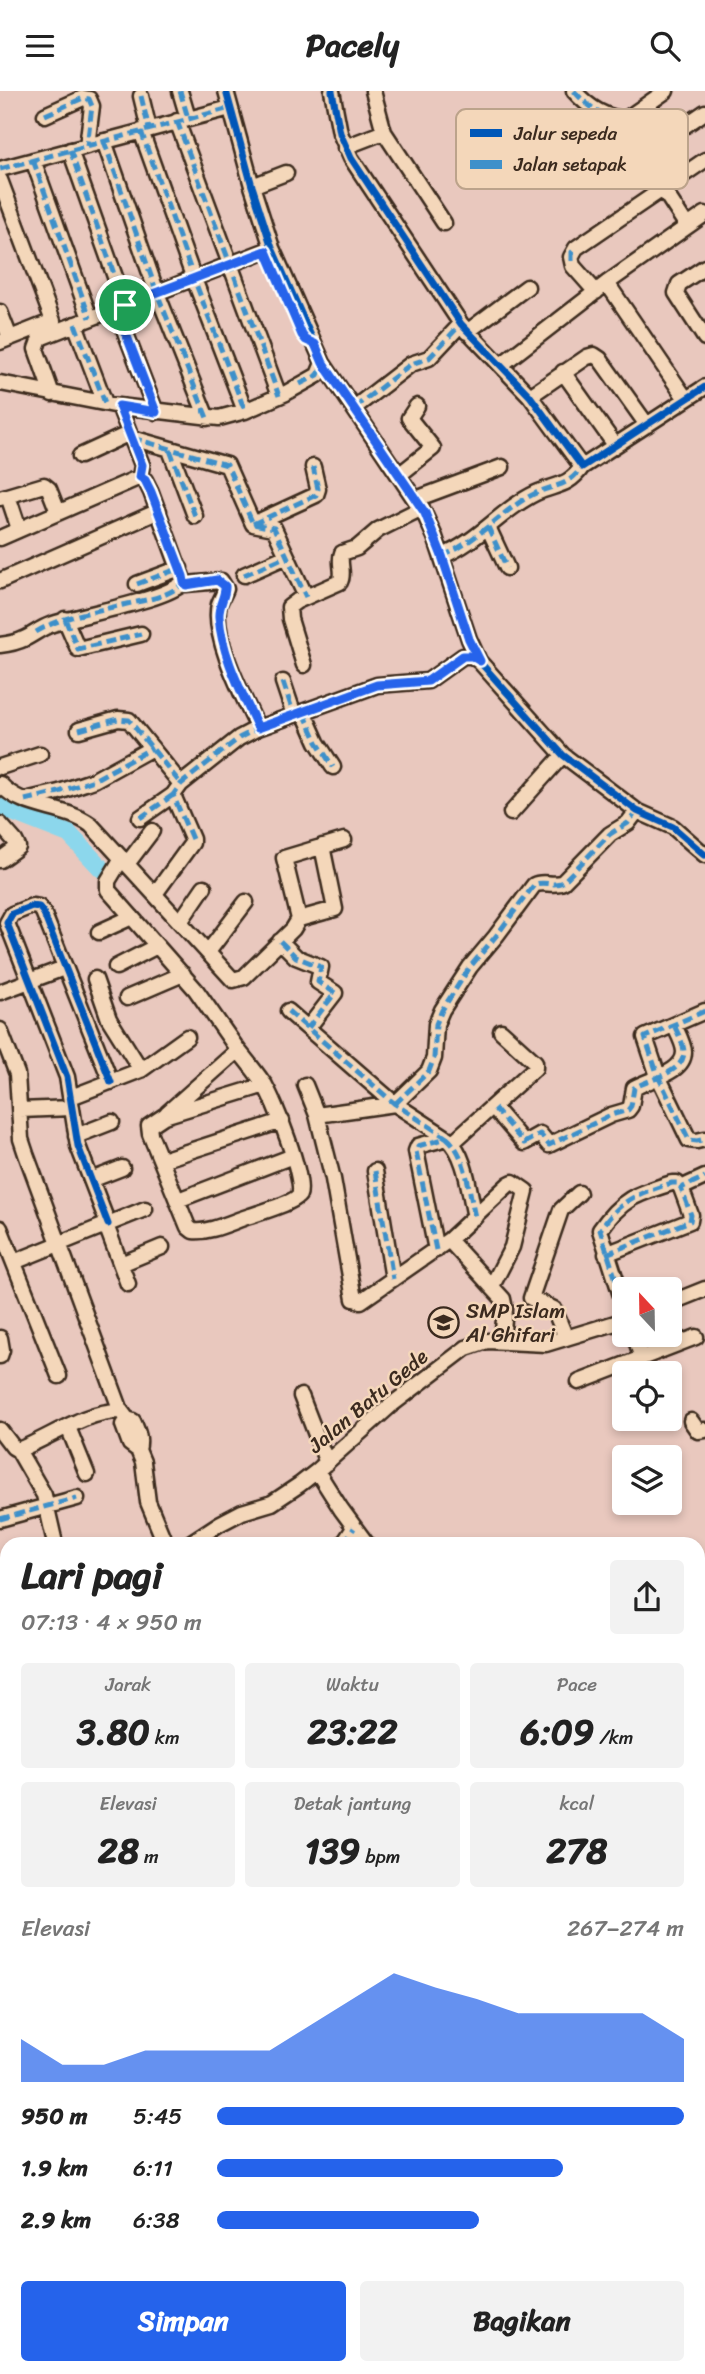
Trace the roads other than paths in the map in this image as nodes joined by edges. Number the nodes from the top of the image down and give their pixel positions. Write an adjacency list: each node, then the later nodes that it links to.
1 (180, 91): 13 (street)
2 (226, 91): 8 (street)
3 (332, 91): 19 (street)
4 (373, 91): 16 (street)
5 (574, 91): 9 (street)
6 (666, 91): 10 (street)
7 (141, 96): 15 (street)
8 (230, 108): 13 (street); 27 (street)
9 (595, 109)
10 (640, 109)
11 (705, 111): 14 (street)
12 (45, 115): 18 (street)
13 (183, 120): 15 (street); 33 (street)
14 (688, 123)
15 (145, 130): 17 (street); 35 (street)
16 (384, 132): 19 (street); 30 (street)
17 (104, 141): 18 (street); 38 (street)
18 (87, 146): 20 (street)
19 (345, 147): 43 (street)
20 (70, 150): 21 (street); 39 (street)
21 (33, 160): 23 (street); 41 (street)
22 (705, 160): 24 (street)
23 (0, 169)
24 (688, 172)
25 (286, 173): 27 (street)
26 (0, 180): 45 (street)
27 (252, 186): 32 (street)
28 (663, 189): 31 (street); 37 (street)
29 (705, 214): 31 (street)
30 (444, 223)
31 (687, 226): 37 (street)
32 (269, 250): 33 (street); 46 (street)
33 (230, 265): 35 (street); 53 (street)
34 (705, 267): 44 (street)
35 (194, 279): 38 (street); 58 (street)
36 (527, 287): 43 (street)
37 (601, 288): 47 (street); 54 (street)
38 (157, 293): 39 (street); 60 (street)
39 (120, 307): 41 (street); 59 (street)
40 (0, 312): 45 (street)
41 (90, 318): 42 (street)
42 (75, 324): 51 (street); 55 (street)
43 (464, 328): 47 (street); 57 (street)
44 (705, 338)
45 (5, 340)
46 (323, 363): 53 (street); 57 (street)
47 (501, 365): 52 (street)
48 (563, 372): 52 (street); 61 (street); 63 (street)
49 (0, 383): 51 (street)
50 (703, 392): 54 (street)
51 (52, 394): 55 (street)
52 (530, 396): 68 (street)
53 (279, 397): 58 (street)
54 (686, 399): 61 (street)
55 (112, 405): 59 (street); 62 (street)
56 (417, 405): 69 (street)
57 (354, 408): 69 (street)
58 (245, 411): 60 (street)
59 (156, 412): 60 (street)
60 (207, 418)
61 (647, 425): 63 (street)
62 (131, 436): 64 (street); 65 (street); 70 (street)
63 (615, 445): 68 (street)
64 (170, 450): 75 (street); 76 (street)
65 (80, 456)
66 (313, 467): 76 (street)
67 (502, 467): 72 (street)
68 (582, 467): 77 (street)
69 (399, 475): 72 (street)
70 (140, 477): 73 (street); 74 (street)
71 (4, 497): 74 (street); 78 (street)
72 (419, 504): 81 (street); 87 (street)
73 (159, 511): 83 (street); 85 (street)
74 (58, 512): 78 (street)
75 (195, 516)
76 (253, 524): 80 (street)
77 (488, 527): 81 (street); 82 (street)
78 (19, 529): 79 (street)
79 (0, 538)
80 (287, 556): 84 (street); 87 (street)
81 (442, 556): 91 (street)
82 (507, 568)
83 (182, 575): 86 (street); 88 (street); 95 (street)
84 (244, 575)
85 (0, 580)
86 (136, 584)
87 (306, 597): 92 (street)
88 (65, 619): 89 (street); 90 (street)
89 (141, 633)
90 (1, 641)
91 (480, 661): 94 (street); 99 (street)
92 (304, 665)
93 (283, 683): 94 (street)
94 (299, 714): 95 (street); 101 (street)
95 (258, 728): 103 (street)
96 (79, 730): 97 (street)
97 (152, 748): 103 (street); 104 (street)
98 (40, 754): 100 (street)
99 (564, 755): 105 (street); 106 (street)
100 (0, 767)
101 (333, 767)
102 (0, 784): 104 (street)
103 (177, 789): 107 (street); 116 (street)
104 (25, 800): 114 (street)
105 (637, 811): 112 (street); 146 (street)
106 (510, 813)
107 (140, 818)
108 (0, 824): 113 (street)
109 (152, 831): 114 (street)
110 (344, 840): 111 (street)
111 (322, 846): 119 (street); 119 (street)
112 (705, 855)
113 (0, 860)
114 (122, 862): 116 (street); 118 (street)
115 (204, 887): 120 (street)
116 (155, 894): 120 (street)
117 (246, 902): 124 (street)
118 (132, 917): 121 (street); 123 (street)
119 (299, 919): 122 (street)
120 (180, 922): 124 (street)
121 (99, 932)
122 (280, 941): 124 (street); 135 (street)
123 (158, 946): 125 (street); 127 (street)
124 (208, 952)
125 (116, 967)
126 (64, 968): 129 (street); 129 (street); 142 (street)
127 (183, 974): 131 (street); 139 (street)
128 (95, 979): 140 (street)
129 (30, 982): 130 (street); 145 (street)
130 (0, 992)
131 (127, 998)
132 (288, 1011): 135 (street)
133 (705, 1011): 134 (street)
134 (674, 1025): 141 (street); 141 (street)
135 (308, 1028): 146 (street)
136 (0, 1030): 148 (street)
137 (501, 1031): 147 (street)
138 (187, 1037): 140 (street)
139 (238, 1050): 143 (street); 150 (street)
140 (141, 1070): 142 (street)
141 (658, 1076): 147 (street); 154 (street)
142 (111, 1082): 145 (street)
143 (265, 1084): 150 (street); 151 (street)
144 (305, 1085): 149 (street)
145 (71, 1102): 148 (street); 153 (street)
146 (395, 1104): 149 (street); 155 (street)
147 (494, 1108): 155 (street)
148 (20, 1110): 170 (street)
149 (317, 1115): 177 (street)
150 (164, 1116): 157 (street)
151 (282, 1121): 156 (street); 157 (street)
152 (112, 1122): 153 (street)
153 (76, 1136): 161 (street)
154 (705, 1139)
155 (450, 1140): 166 (street); 172 (street)
156 (293, 1156): 164 (street); 164 (street)
157 (162, 1160): 164 (street)
158 (122, 1168): 161 (street)
159 (375, 1171): 177 (street)
160 (705, 1177): 162 (street)
161 (90, 1180): 167 (street)
162 (681, 1188): 173 (street); 173 (street)
163 (579, 1193): 185 (street)
164 (178, 1200)
165 (145, 1209): 167 (street)
166 (475, 1217): 169 (street); 179 (street)
167 (107, 1224): 170 (street); 175 (street)
168 (0, 1228): 174 (street)
169 (449, 1240): 172 (street); 179 (street)
170 (58, 1244): 174 (street); 193 (street)
171 (162, 1247): 175 (street)
172 (436, 1250): 177 (street)
173 (606, 1254): 176 (street)
174 (14, 1262): 190 (street)
175 (121, 1264): 178 (street)
176 (614, 1277)
177 (393, 1279)
178 (128, 1284)
179 (492, 1286): 186 (street)
180 (705, 1289): 181 (street)
181 (682, 1298)
182 (612, 1324): 185 (street, Jalan Batu Gede)
183 (696, 1337): 189 (street)
184 (0, 1338): 188 (street)
185 (566, 1338): 186 (street, Jalan Batu Gede)
186 (502, 1341): 199 (street, Jalan Batu Gede)
187 (638, 1347): 189 (street)
188 (0, 1356)
189 (642, 1358): 191 (street)
190 (59, 1376)
191 (579, 1382)
192 (301, 1397): 199 (street)
193 (124, 1415): 195 (street); 206 (street)
194 (691, 1421): 197 (street)
195 (68, 1427): 198 (street); 200 (street)
196 (0, 1430): 198 (street)
197 (705, 1430)
198 (18, 1450): 202 (street)
199 (322, 1467): 204 (street); 207 (street, Jalan Batu Gede)
200 (87, 1474)
201 (77, 1498): 202 (street)
202 (48, 1508): 203 (street); 205 (street)
203 (0, 1519)
204 (354, 1528): 208 (street); 209 (street)
205 (54, 1537)
206 (163, 1537)
207 (204, 1537)
208 (348, 1537)
209 (361, 1537)

